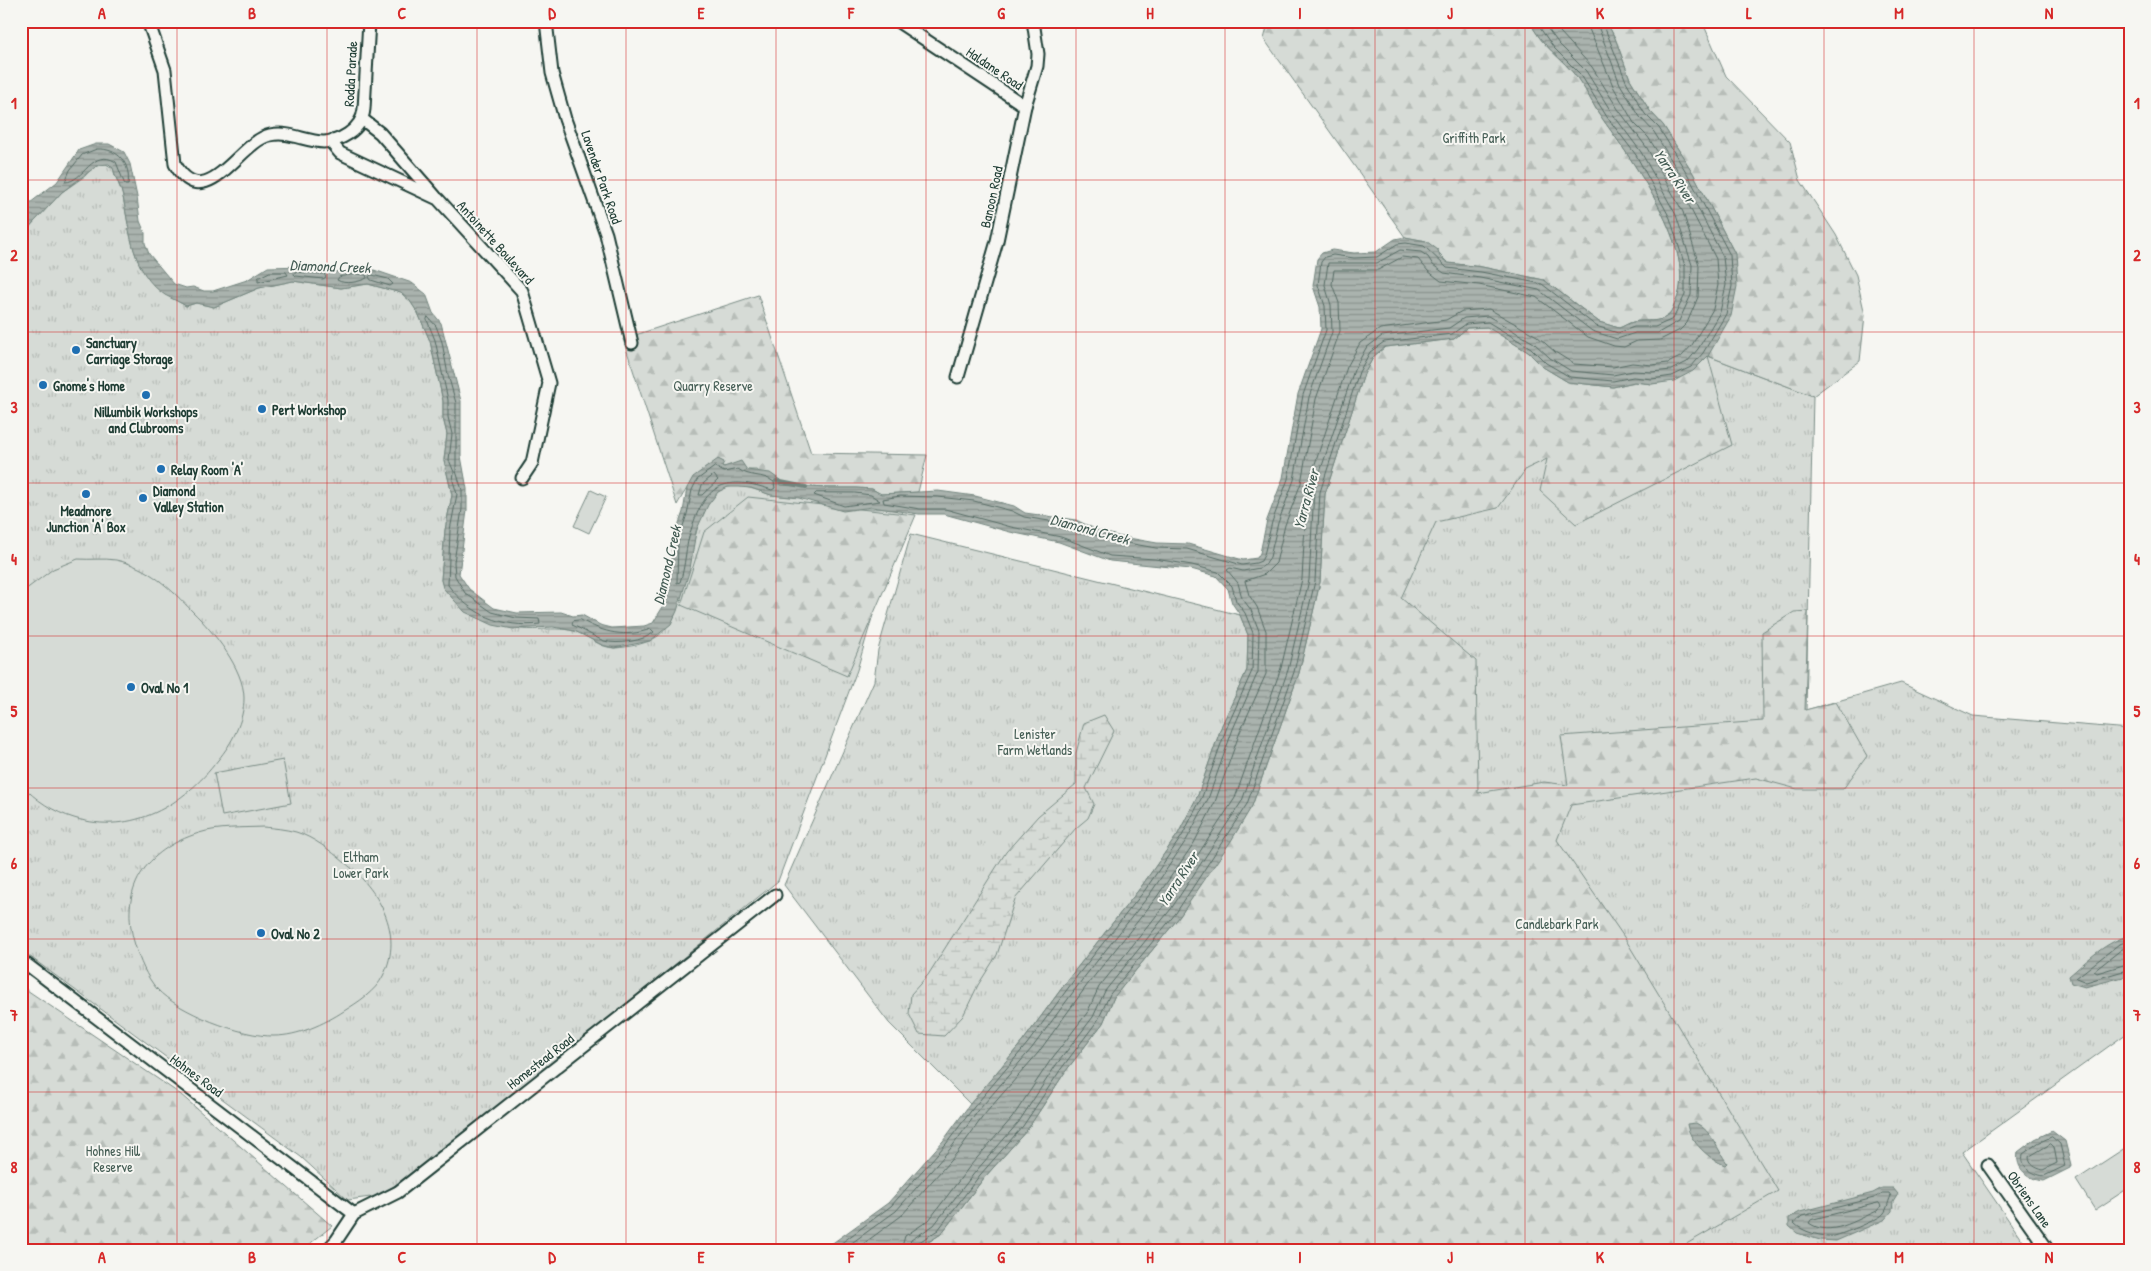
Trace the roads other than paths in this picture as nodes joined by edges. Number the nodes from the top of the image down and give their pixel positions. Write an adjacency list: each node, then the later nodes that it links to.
1 (148, 21): 8 (street)
2 (368, 21): 7 (street, Rodda Parade)
3 (546, 21): 10 (street, Lavender Park Road)
4 (897, 21): 6 (street, Haldane Road)
5 (1033, 21): 6 (street, Banoon Road)
6 (1025, 106): 11 (street, Banoon Road)
7 (362, 119): 8 (street, Rodda Parade); 9 (street, Antoinette Boulevard)
8 (330, 142): 9 (street, Antoinette Boulevard)
9 (438, 199): 12 (street, Antoinette Boulevard)
10 (632, 343)
11 (958, 377)
12 (522, 478)
13 (775, 896): 16 (street, Homestead Road)
14 (21, 960): 16 (street, Hohnes Road)
15 (1988, 1165): 18 (street, Obriens Lane)
16 (354, 1214): 17 (street, Homestead Road)
17 (327, 1250)
18 (2048, 1250)

